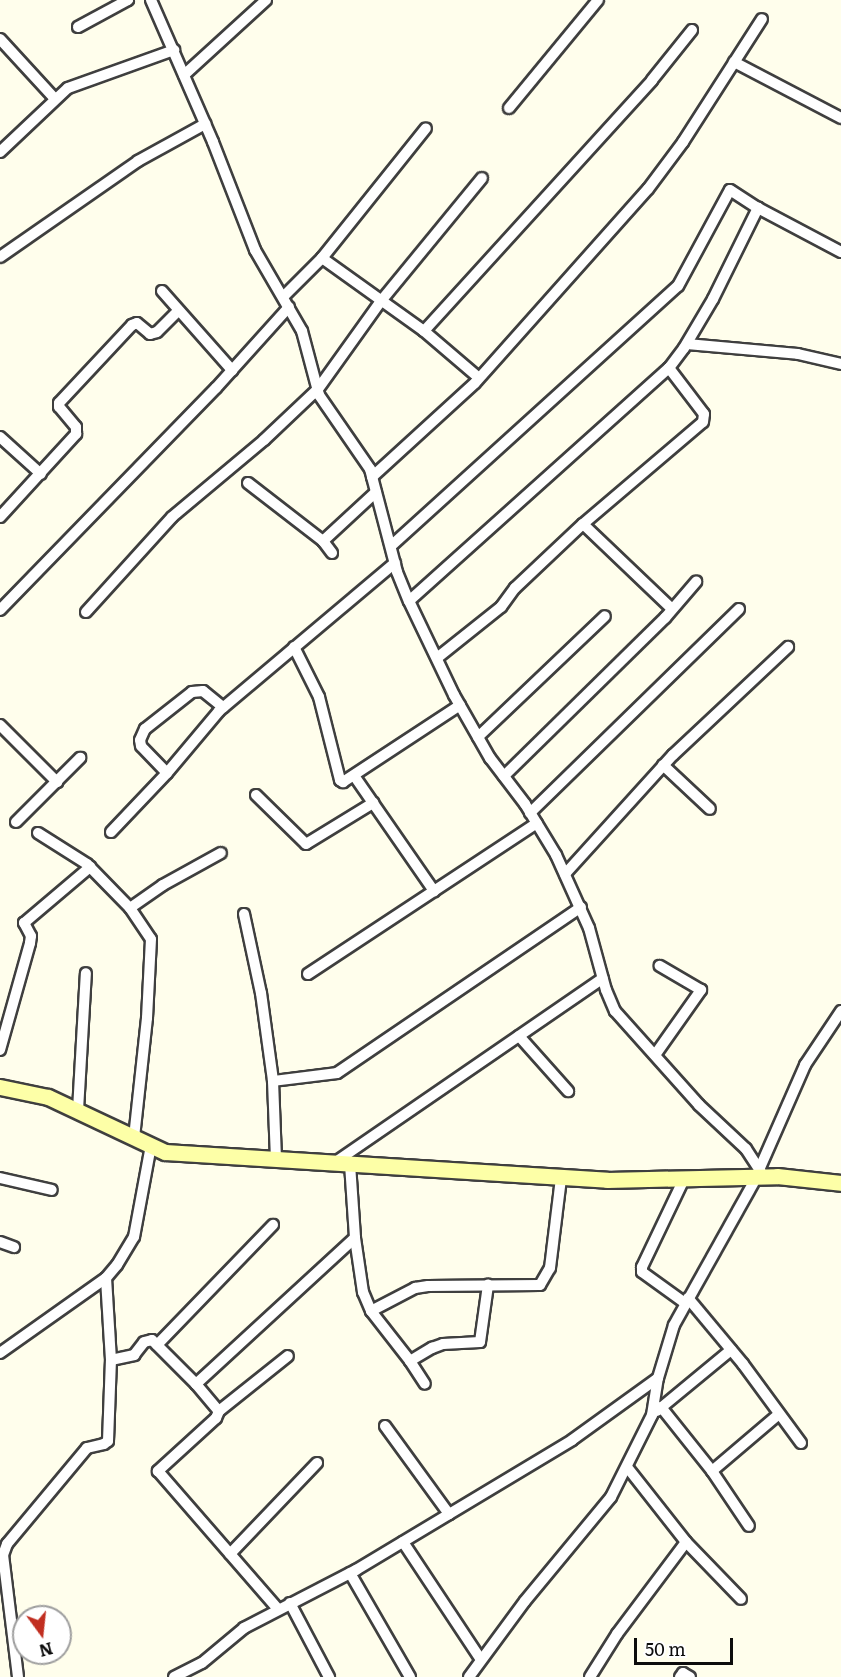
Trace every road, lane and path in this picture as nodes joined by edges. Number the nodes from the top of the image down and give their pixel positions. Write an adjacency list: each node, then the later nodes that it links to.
1 (128, 0): 6 (street)
2 (151, 0): 9 (street)
3 (266, 0): 11 (street)
4 (598, 0): 13 (street)
5 (762, 19): 10 (street)
6 (78, 27)
7 (692, 30): 27 (street)
8 (0, 39): 12 (street)
9 (174, 51): 11 (street); 12 (street)
10 (734, 62): 14 (street); 32 (street)
11 (184, 75): 15 (street)
12 (56, 99): 17 (street)
13 (509, 108)
14 (841, 118)
15 (205, 124): 21 (street); 25 (street)
16 (426, 128): 22 (street)
17 (1, 149)
18 (482, 178): 24 (street)
19 (758, 208): 20 (street); 28 (street); 42 (street)
20 (841, 252)
21 (0, 257)
22 (322, 258): 24 (street); 25 (street)
23 (162, 291): 26 (street)
24 (381, 301): 27 (street); 33 (street)
25 (286, 302): 31 (street); 33 (street)
26 (178, 311): 31 (street); 35 (street)
27 (424, 331): 32 (street)
28 (687, 344): 29 (street); 30 (street)
29 (841, 364)
30 (669, 368): 40 (street); 46 (street)
31 (232, 370): 49 (street)
32 (479, 378): 36 (street)
33 (318, 389): 36 (street); 50 (street)
34 (0, 437): 35 (street)
35 (41, 474): 39 (street)
36 (372, 477): 38 (street)
37 (248, 483): 41 (street)
38 (376, 492): 41 (street); 42 (street)
39 (0, 517)
40 (583, 524): 47 (street); 54 (street)
41 (323, 541): 43 (street)
42 (391, 546): 44 (street)
43 (332, 553)
44 (395, 563): 46 (street); 52 (street)
45 (696, 582): 47 (street)
46 (409, 601): 54 (street)
47 (672, 609): 62 (street)
48 (739, 609): 68 (street)
49 (0, 610)
50 (86, 612)
51 (604, 616): 58 (street)
52 (294, 647): 56 (street); 63 (street)
53 (788, 647): 60 (street)
54 (437, 658): 55 (street)
55 (460, 705): 58 (street); 63 (street)
56 (223, 707): 61 (street); 61 (street)
57 (0, 725): 64 (street)
58 (478, 737): 62 (street)
59 (80, 758): 64 (street)
60 (663, 765): 67 (street); 75 (street)
61 (167, 773): 71 (street)
62 (504, 776): 68 (street)
63 (355, 777): 66 (street)
64 (57, 782): 69 (street)
65 (256, 795): 66 (street)
66 (373, 803): 76 (street)
67 (710, 809)
68 (530, 813): 70 (street)
69 (16, 822)
70 (537, 823): 75 (street); 76 (street)
71 (111, 832)
72 (38, 833): 74 (street)
73 (221, 853): 78 (street)
74 (90, 867): 78 (street); 86 (street)
75 (565, 874): 77 (street)
76 (434, 891): 82 (street)
77 (581, 907): 83 (street); 88 (street)
78 (130, 908): 92 (street)
79 (244, 914): 88 (street)
80 (660, 966): 87 (street)
81 (86, 973): 91 (street)
82 (308, 974)
83 (603, 978): 85 (street); 87 (street)
84 (841, 1011): 97 (street)
85 (519, 1036): 90 (street); 95 (street)
86 (0, 1050)
87 (655, 1054): 97 (street)
88 (273, 1081): 94 (street)
89 (0, 1087): 91 (main road)
90 (568, 1091)
91 (78, 1110): 92 (main road)
92 (134, 1137): 93 (main road)
93 (151, 1145): 94 (main road); 107 (street)
94 (276, 1160): 95 (main road)
95 (333, 1163): 96 (main road)
96 (350, 1164): 99 (main road); 104 (street)
97 (760, 1175): 100 (main road); 101 (main road); 109 (street)
98 (0, 1178): 102 (street)
99 (561, 1178): 100 (main road); 108 (street)
100 (684, 1179): 109 (street)
101 (841, 1183)
102 (52, 1190)
103 (273, 1225): 111 (street)
104 (355, 1239): 110 (street); 118 (street)
105 (0, 1242): 106 (street)
106 (14, 1247)
107 (106, 1278): 113 (street); 115 (street)
108 (488, 1285): 110 (street); 116 (street)
109 (686, 1301): 112 (street); 117 (street)
110 (371, 1311): 116 (street)
111 (157, 1345): 115 (street); 118 (street)
112 (731, 1350): 121 (street); 122 (street)
113 (0, 1353)
114 (288, 1356): 120 (street)
115 (111, 1360): 138 (street)
116 (410, 1361): 119 (street)
117 (658, 1378): 121 (street); 128 (street)
118 (196, 1384): 120 (street)
119 (425, 1384)
120 (219, 1411): 132 (street)
121 (657, 1411): 126 (street); 127 (street)
122 (779, 1414): 124 (street); 127 (street)
123 (385, 1426): 128 (street)
124 (801, 1443)
125 (317, 1463): 132 (street)
126 (627, 1467): 131 (street); 137 (street)
127 (712, 1471): 129 (street)
128 (449, 1514): 130 (street)
129 (749, 1526)
130 (403, 1542): 133 (street); 137 (street)
131 (686, 1542): 134 (street); 143 (street)
132 (230, 1554): 136 (street)
133 (350, 1574): 135 (street); 141 (street)
134 (741, 1599)
135 (290, 1603): 136 (street); 140 (street)
136 (278, 1609): 139 (street)
137 (482, 1660): 142 (street)
138 (18, 1677)
139 (174, 1677)
140 (329, 1677)
141 (410, 1677)
142 (469, 1677)
143 (590, 1677)
144 (680, 1677): 145 (street)
145 (690, 1677)

